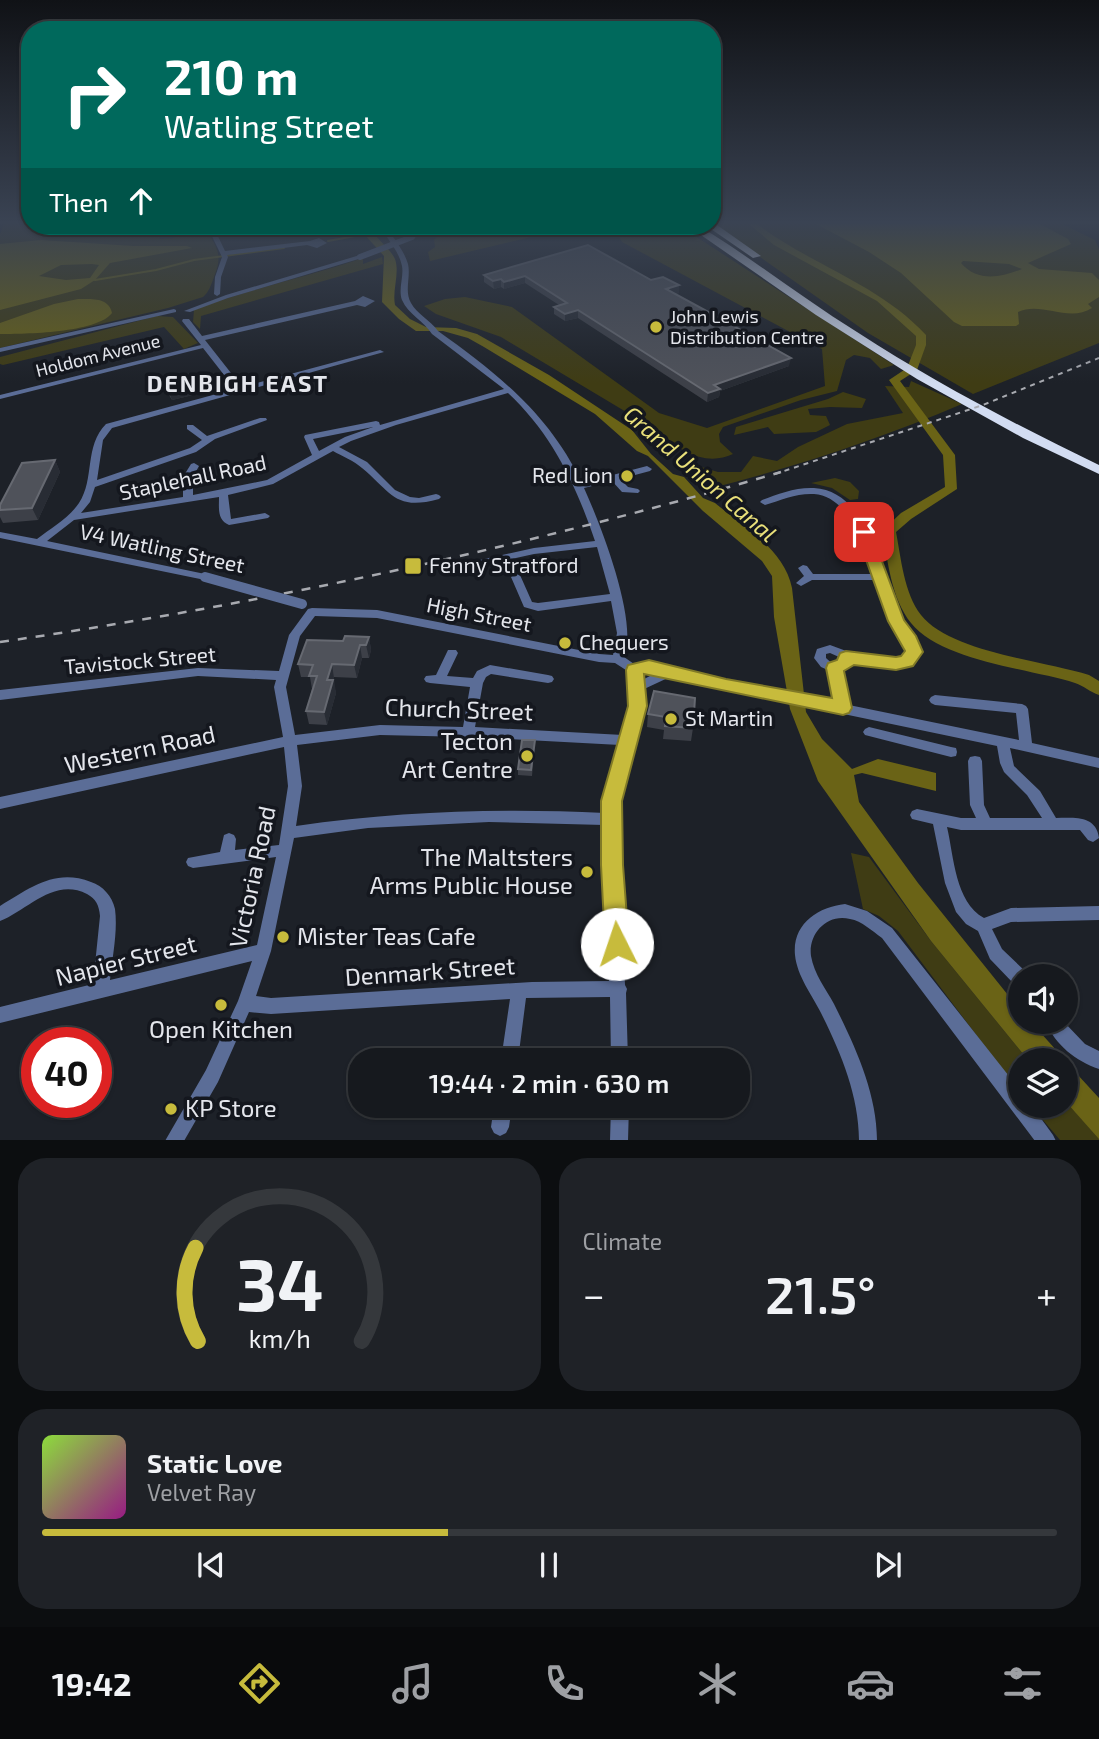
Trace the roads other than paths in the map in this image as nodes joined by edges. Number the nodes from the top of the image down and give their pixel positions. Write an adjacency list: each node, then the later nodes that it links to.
1 (218, 277): 6 (street)
2 (294, 277): 6 (street, bridge)
3 (405, 277): 15 (street)
4 (769, 277): 12 (highway)
5 (782, 277): 12 (highway)
6 (223, 294): 8 (street)
7 (357, 303): 9 (street, Holdom Avenue)
8 (181, 314): 9 (street); 11 (street)
9 (201, 343): 14 (street); 16 (street, Holdom Avenue)
10 (380, 352): 14 (street)
11 (0, 353)
12 (895, 356): 13 (highway)
13 (941, 383): 23 (highway); 26 (highway)
14 (239, 389): 28 (street)
15 (509, 390): 18 (street, Staplehall Road); 29 (street)
16 (0, 397)
17 (263, 420): 20 (street)
18 (393, 423): 21 (street, Staplehall Road); 22 (street, Staplehall Road)
19 (190, 427): 20 (street)
20 (206, 439): 28 (street)
21 (332, 447): 22 (street, Staplehall Road); 32 (street)
22 (319, 456): 31 (street, Staplehall Road)
23 (1099, 460)
24 (194, 466): 33 (street)
25 (648, 469): 27 (street)
26 (1099, 470)
27 (614, 478): 29 (street); 30 (street)
28 (92, 485): 36 (street)
29 (578, 486): 39 (street)
30 (635, 491)
31 (223, 493): 33 (street, Staplehall Road); 35 (street)
32 (436, 497)
33 (188, 499): 36 (street, Staplehall Road)
34 (765, 502): 43 (street)
35 (265, 516)
36 (69, 518): 38 (street)
37 (0, 534): 38 (street, V4 Watling Street)
38 (40, 542): 45 (street, V4 Watling Street, bridge)
39 (602, 543): 40 (street); 44 (street)
40 (461, 567)
41 (805, 576): 43 (street)
42 (516, 577): 44 (street)
43 (882, 577): 47 (street)
44 (616, 597): 48 (street)
45 (307, 608): 48 (street, High Street); 52 (street, Victoria Road)
46 (452, 653): 54 (street)
47 (846, 658): 49 (street); 49 (street)
48 (617, 659): 50 (street, High Street)
49 (835, 668): 58 (street)
50 (635, 670): 51 (street); 55 (street)
51 (669, 672): 55 (street); 58 (street)
52 (283, 676): 56 (street, Tavistock Street); 63 (street, Victoria Road)
53 (548, 678): 54 (street)
54 (477, 683): 60 (street)
55 (636, 688): 62 (street)
56 (0, 695)
57 (935, 700): 66 (street)
58 (843, 708): 59 (street)
59 (903, 721): 64 (street); 65 (street)
60 (468, 732): 62 (street, Church Street); 63 (street, Church Street)
61 (869, 732): 64 (street)
62 (628, 740): 72 (street)
63 (289, 741): 70 (street, Western Road); 76 (street, Victoria Road)
64 (902, 741): 67 (street)
65 (1003, 742): 66 (street); 75 (street)
66 (1026, 747): 69 (street)
67 (951, 752)
68 (975, 761): 74 (street)
69 (1099, 763)
70 (0, 803)
71 (917, 815): 73 (street)
72 (611, 819): 76 (street); 87 (street)
73 (939, 821): 74 (street); 84 (street)
74 (986, 824): 75 (street)
75 (1052, 824): 77 (street)
76 (288, 833): 79 (street, Victoria Road)
77 (1093, 836)
78 (229, 839): 80 (street)
79 (285, 850): 80 (street); 85 (street, Victoria Road)
80 (227, 857): 81 (street)
81 (193, 862)
82 (1099, 913): 84 (street)
83 (0, 914): 88 (street)
84 (983, 926): 86 (street)
85 (263, 951): 88 (street, Napier Street); 90 (street, Victoria Road)
86 (1008, 966)
87 (618, 989): 89 (street, Denmark Street); 94 (street)
88 (101, 991): 91 (street, Napier Street)
89 (519, 992): 90 (street, Denmark Street); 93 (street)
90 (245, 1003): 101 (street, Victoria Road)
91 (0, 1015)
92 (1063, 1034): 95 (street)
93 (512, 1048)
94 (620, 1048)
95 (1099, 1060)
96 (1008, 1088): 103 (street)
97 (501, 1118): 100 (street)
98 (620, 1118): 102 (street)
99 (1031, 1118): 104 (street)
100 (500, 1127)
101 (174, 1140)
102 (619, 1140)
103 (868, 1140)
104 (1047, 1140)

